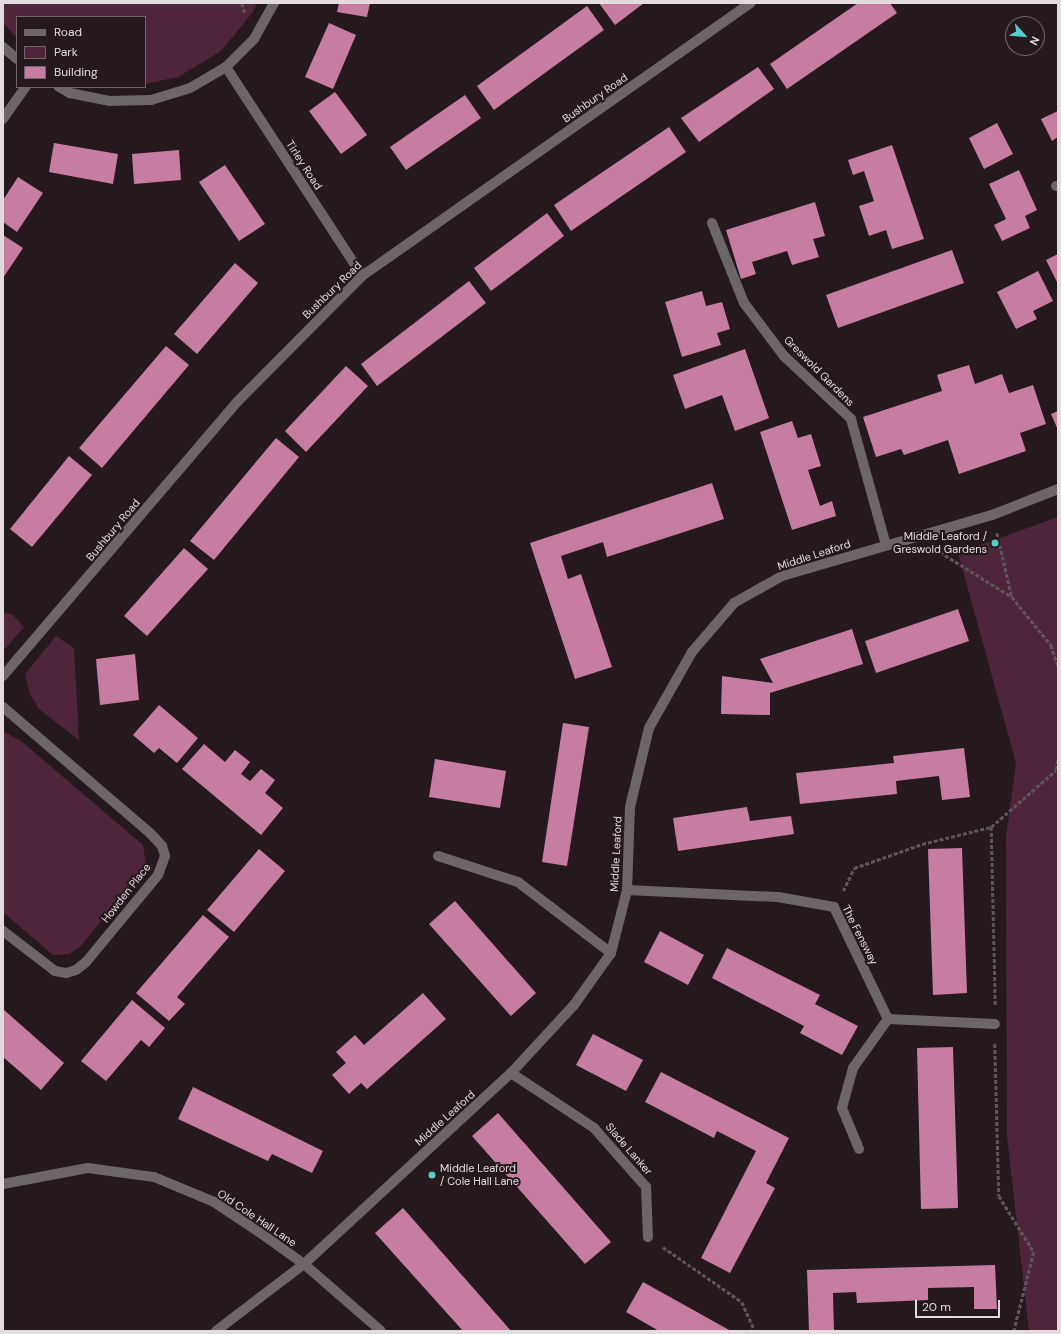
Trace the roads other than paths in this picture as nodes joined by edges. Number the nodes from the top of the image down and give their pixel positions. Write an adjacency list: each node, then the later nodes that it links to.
1 (274, 3): 5 (street)
2 (752, 3): 10 (street, Bushbury Road)
3 (3, 47): 4 (street)
4 (16, 58)
5 (226, 67): 7 (street); 10 (street, Tirley Road)
6 (23, 88): 8 (street)
7 (61, 88)
8 (3, 119)
9 (712, 224): 12 (street, Greswold Gardens)
10 (362, 276): 13 (street, Bushbury Road)
11 (1058, 489): 12 (street, Middle Leaford)
12 (886, 545): 16 (street, Middle Leaford)
13 (3, 676)
14 (3, 707): 17 (street, Howden Place)
15 (438, 856): 18 (street)
16 (627, 890): 18 (street, Middle Leaford); 19 (street, The Fensway)
17 (3, 931)
18 (611, 954): 21 (street, Middle Leaford)
19 (888, 1020): 20 (street); 22 (street)
20 (995, 1024)
21 (511, 1073): 24 (street, Slade Lanker); 25 (street, Middle Leaford)
22 (859, 1149)
23 (3, 1184): 25 (street, Old Cole Hall Lane)
24 (648, 1236)
25 (304, 1264): 26 (street, Middle Leaford); 27 (street, Old Cole Hall Lane)
26 (216, 1331)
27 (381, 1331)

